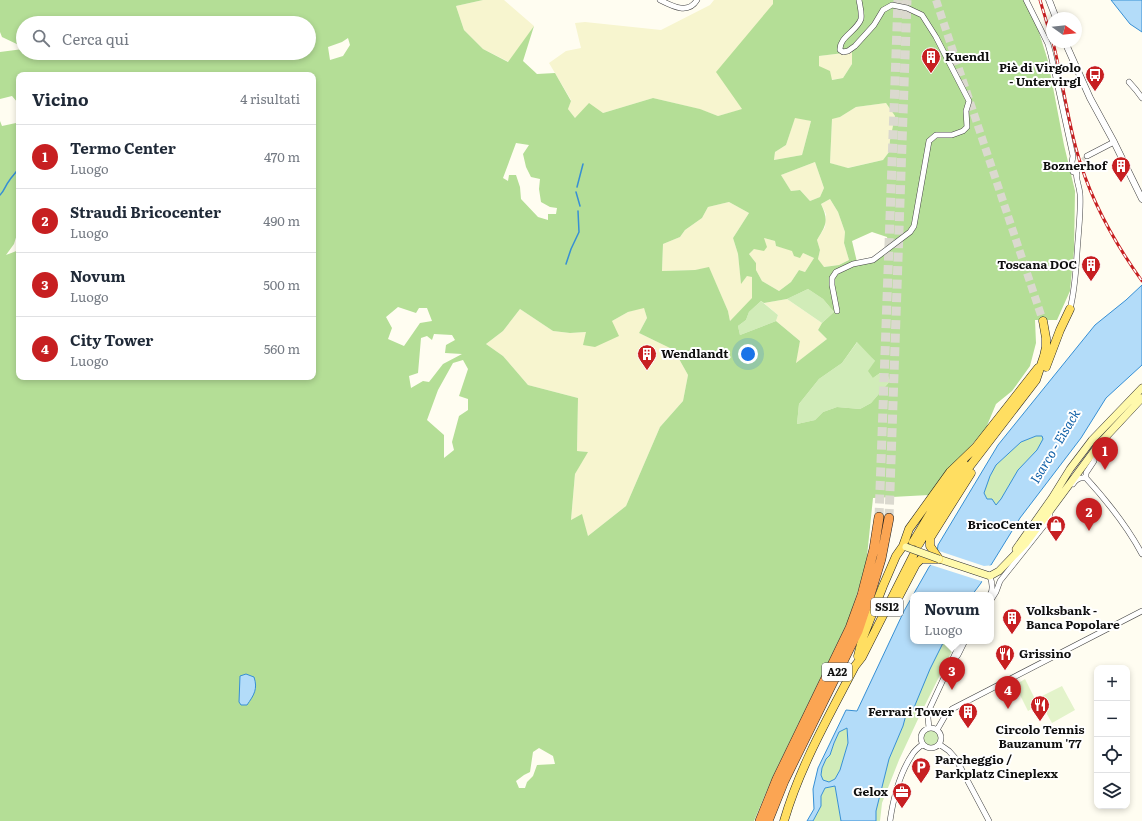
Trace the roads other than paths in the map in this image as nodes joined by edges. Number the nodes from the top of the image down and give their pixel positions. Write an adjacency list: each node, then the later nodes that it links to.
1 (660, 0): 2 (street)
2 (697, 0)
3 (859, 0): 16 (street)
4 (1026, 0): 13 (street)
5 (1049, 0): 6 (street)
6 (1054, 12)
7 (1068, 48): 10 (street)
8 (1129, 82): 9 (street)
9 (1142, 98)
10 (1114, 142): 11 (street); 14 (street)
11 (1087, 156)
12 (1078, 166): 13 (street)
13 (1076, 173): 15 (street)
14 (1142, 199)
15 (1070, 308): 19 (main road)
16 (837, 311)
17 (1043, 320): 18 (main road)
18 (1041, 364): 19 (main road); 24 (main road)
19 (1036, 380): 22 (main road)
20 (1142, 388): 33 (main road)
21 (1142, 398): 23 (main road)
22 (990, 441): 24 (main road); 32 (main road)
23 (1097, 446): 25 (street); 26 (main road)
24 (975, 448): 30 (main road)
25 (1086, 478): 26 (street); 31 (street)
26 (1057, 501): 27 (main road)
27 (1051, 509): 33 (main road); 36 (street)
28 (879, 517): 46 (highway, A22)
29 (889, 518): 47 (highway, A22)
30 (907, 551): 32 (main road, bridge); 40 (main road, SS12); 40 (main road)
31 (1142, 554)
32 (939, 559): 34 (main road); 40 (main road)
33 (1008, 560): 34 (main road)
34 (990, 576): 35 (street)
35 (991, 592)
36 (994, 595)
37 (1142, 611): 43 (street)
38 (960, 644): 41 (street)
39 (964, 644): 41 (street)
40 (860, 657): 48 (main road, SS12)
41 (949, 667): 42 (street)
42 (929, 728): 43 (street); 44 (street)
43 (937, 730): 45 (street)
44 (923, 744): 45 (street); 49 (street)
45 (939, 744): 50 (street)
46 (760, 821)
47 (768, 821)
48 (784, 821)
49 (890, 821)
50 (989, 821)

